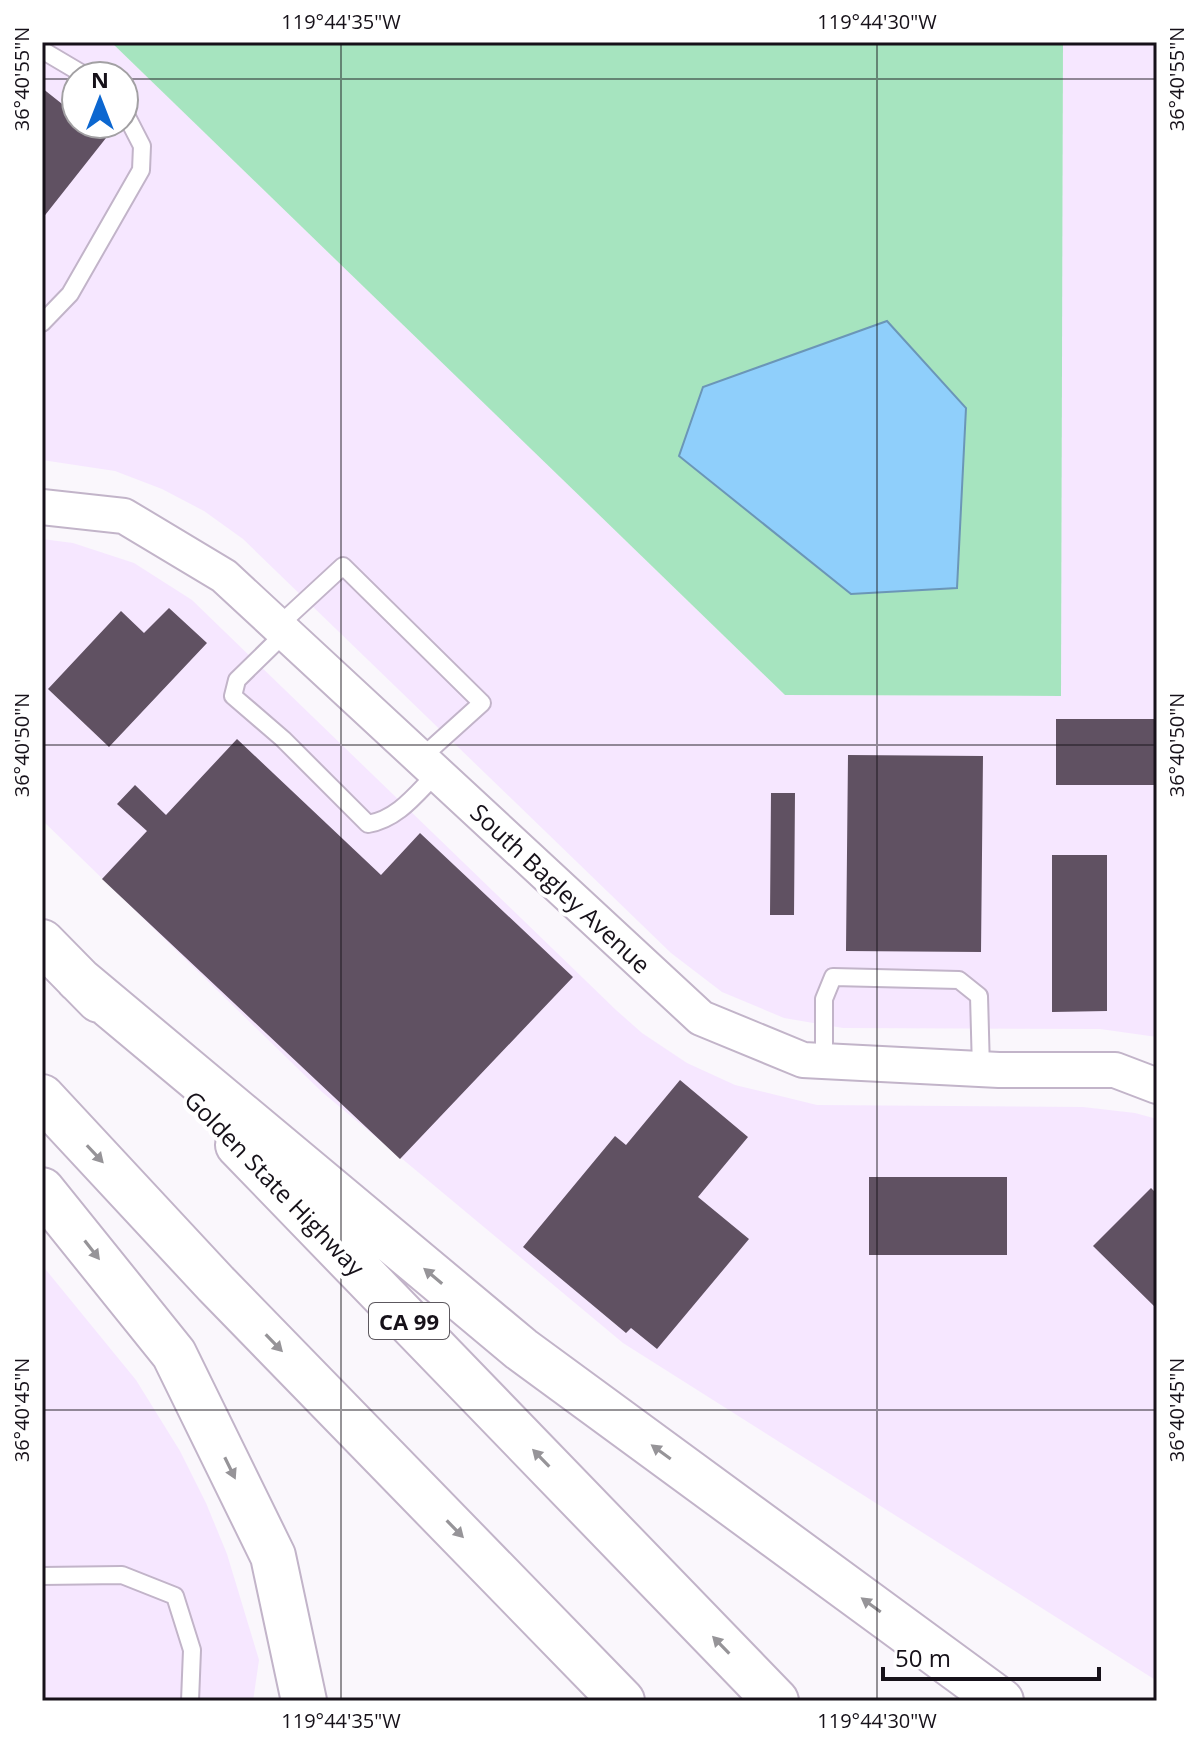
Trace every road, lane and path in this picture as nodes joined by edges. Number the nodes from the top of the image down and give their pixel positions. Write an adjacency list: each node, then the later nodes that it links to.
1 (42, 50): 2 (lane)
2 (60, 61)
3 (139, 140): 4 (lane)
4 (42, 323)
5 (42, 507): 6 (street, South Bagley Avenue)
6 (281, 629): 7 (street, South Bagley Avenue); 7 (lane); 7 (lane)
7 (429, 766): 10 (street, South Bagley Avenue)
8 (42, 942): 9 (highway, Golden State Highway / CA 99)
9 (78, 979): 19 (highway, Golden State Highway / CA 99, one-way to 9); 20 (highway, one-way to 9)
10 (824, 1062): 11 (street, South Bagley Avenue); 11 (lane)
11 (981, 1069): 12 (street, South Bagley Avenue)
12 (1157, 1086)
13 (42, 1097): 18 (highway, one-way to 18)
14 (42, 1190): 17 (highway, one-way to 17)
15 (42, 1576): 16 (lane)
16 (190, 1701)
17 (304, 1701)
18 (622, 1701)
19 (776, 1701)
20 (1001, 1701)

